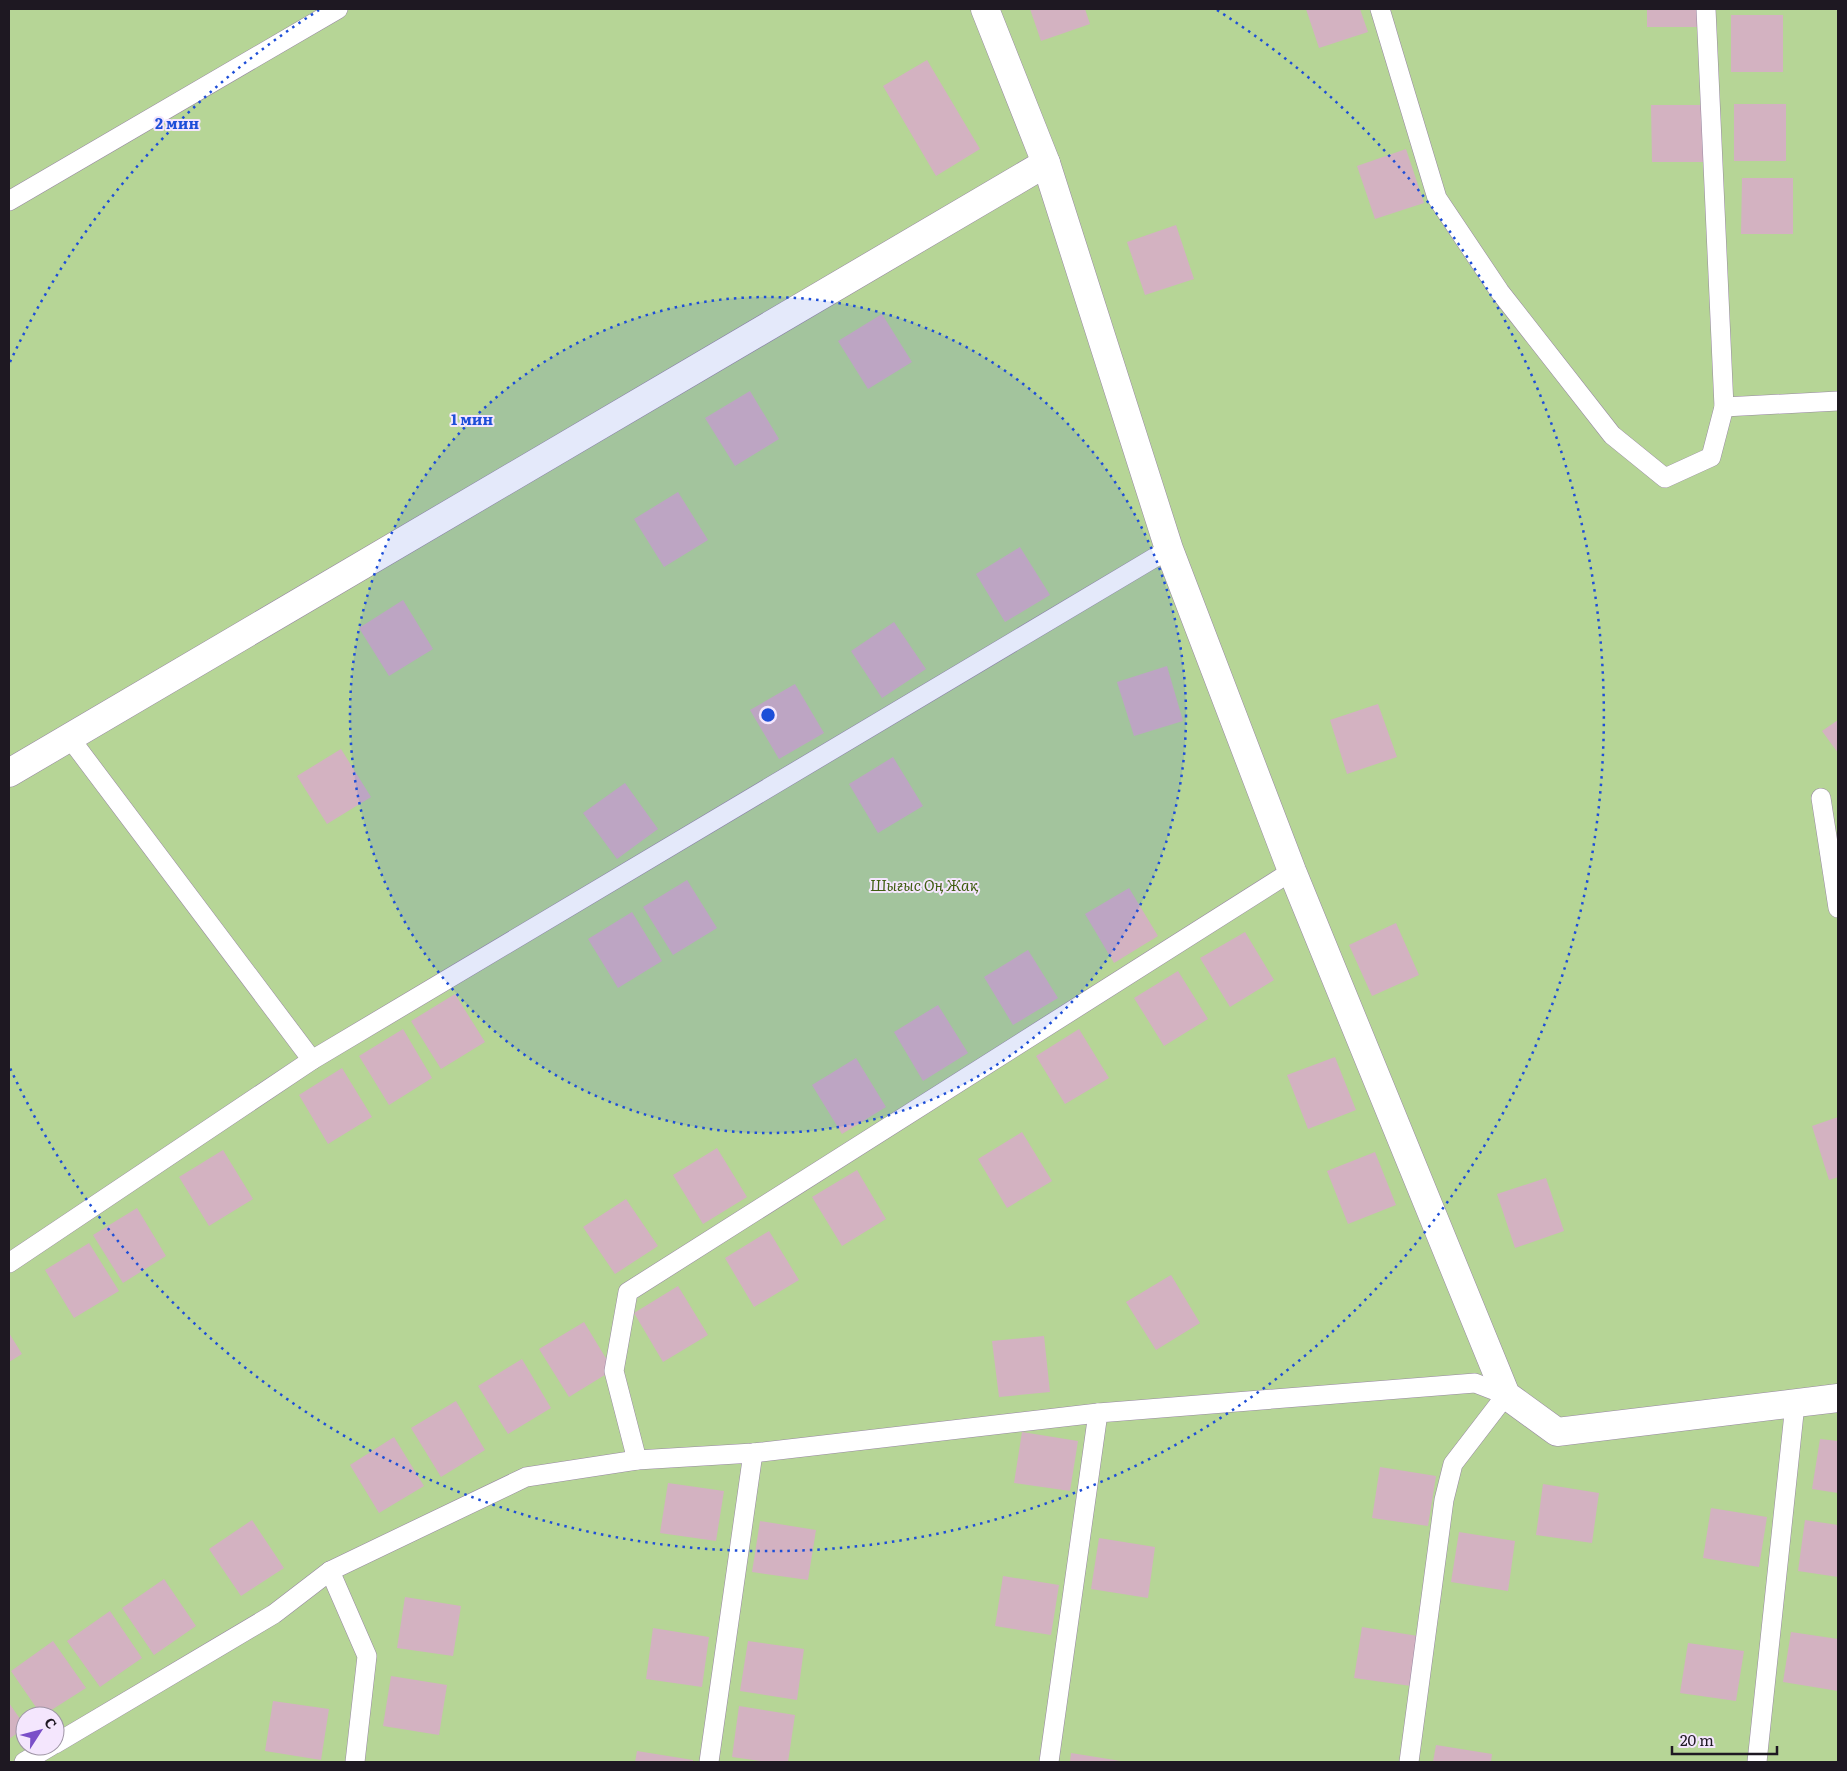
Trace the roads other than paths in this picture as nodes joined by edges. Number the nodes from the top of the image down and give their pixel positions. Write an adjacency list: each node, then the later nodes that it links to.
1 (338, 9): 6 (lane)
2 (985, 9): 5 (street)
3 (1380, 9): 8 (lane)
4 (1706, 9): 8 (lane)
5 (1046, 162): 9 (street); 10 (street)
6 (9, 201)
7 (1838, 401): 8 (lane)
8 (1724, 408)
9 (1169, 549): 13 (street); 15 (lane)
10 (69, 737): 11 (street); 15 (lane)
11 (9, 773)
12 (1821, 798): 14 (lane)
13 (1292, 872): 17 (street); 22 (lane)
14 (1838, 908)
15 (312, 1060): 16 (lane)
16 (9, 1263)
17 (1506, 1395): 19 (street); 20 (lane); 28 (lane)
18 (1838, 1398): 19 (street)
19 (1796, 1404): 29 (lane)
20 (1098, 1413): 21 (lane); 27 (lane)
21 (753, 1453): 22 (lane); 26 (lane)
22 (637, 1460): 23 (lane)
23 (330, 1571): 24 (lane); 25 (lane)
24 (65, 1738)
25 (355, 1762)
26 (709, 1762)
27 (1049, 1762)
28 (1409, 1762)
29 (1757, 1762)

